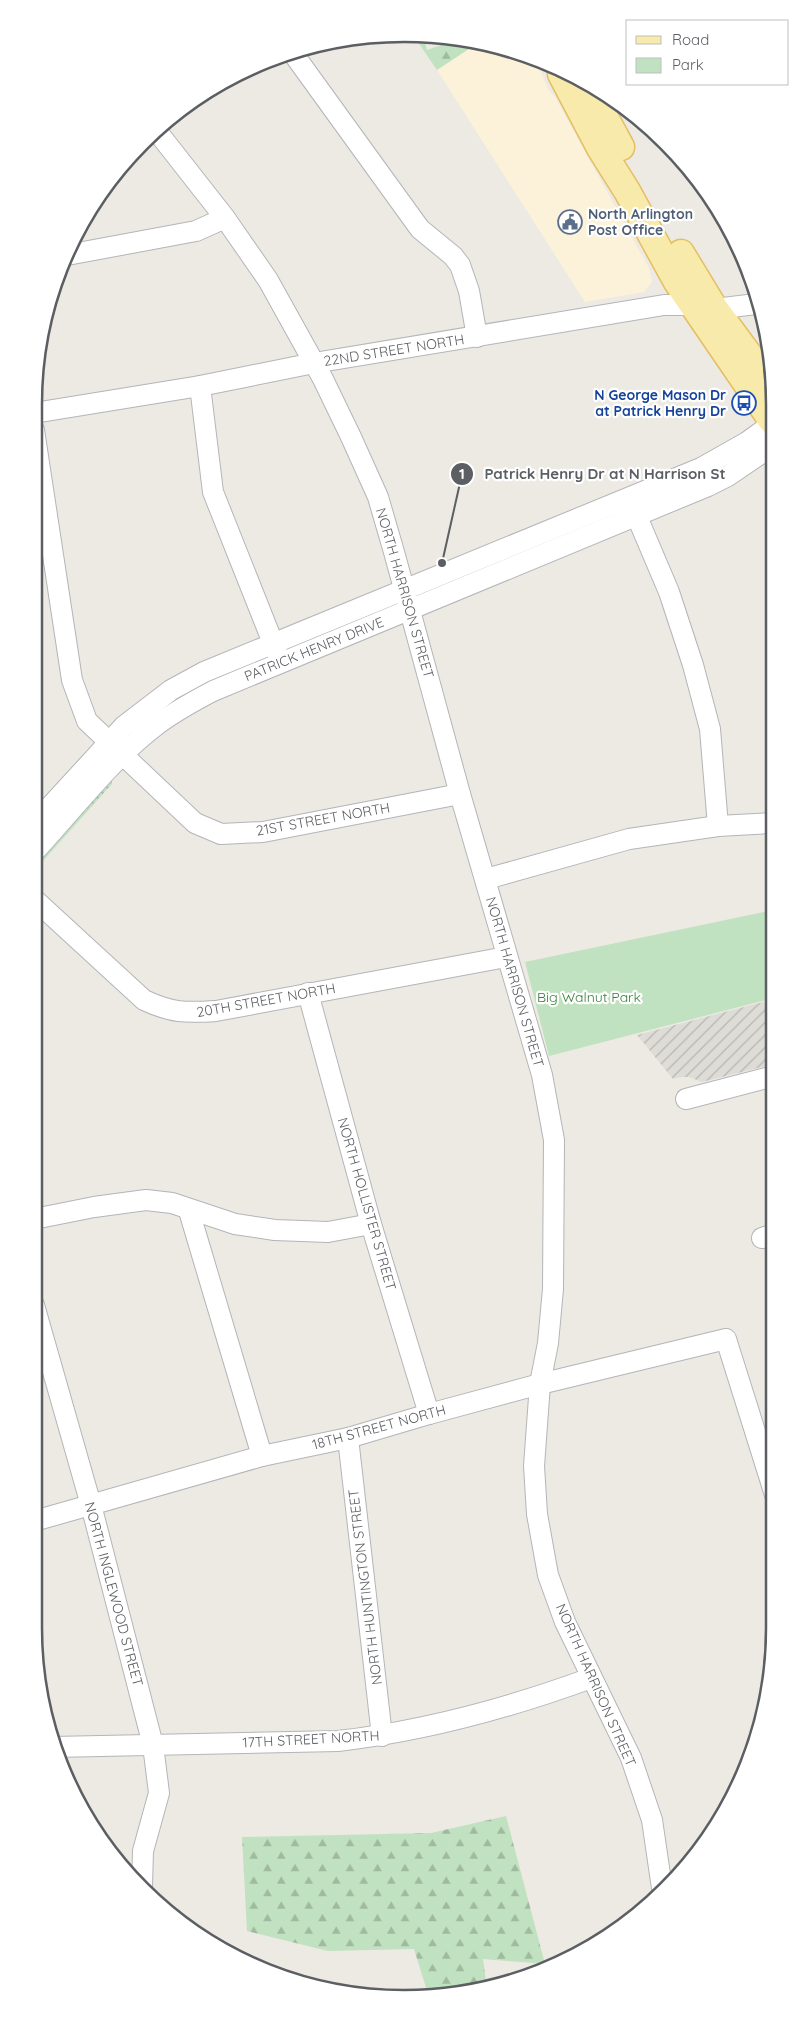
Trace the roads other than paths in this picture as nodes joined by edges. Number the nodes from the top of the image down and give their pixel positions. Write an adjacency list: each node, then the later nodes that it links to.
1 (297, 59): 9 (street)
2 (564, 79): 8 (main road)
3 (593, 96): 8 (main road)
4 (161, 137): 5 (street, NORTH HARRISON STREET)
5 (225, 218): 6 (street); 10 (street, NORTH HARRISON STREET)
6 (76, 254)
7 (752, 304): 8 (street, 22ND STREET NORTH)
8 (703, 307): 9 (street, 22ND STREET NORTH); 11 (main road); 14 (main road)
9 (477, 337): 10 (street, 22ND STREET NORTH)
10 (314, 363): 12 (street, 22ND STREET NORTH); 19 (street, NORTH HARRISON STREET)
11 (766, 379)
12 (200, 386): 13 (street, 22ND STREET NORTH); 21 (street)
13 (42, 411)
14 (766, 413)
15 (766, 428): 18 (street, PATRICK HENRY DRIVE)
16 (766, 450): 18 (street, PATRICK HENRY DRIVE)
17 (42, 483): 23 (street)
18 (633, 507): 19 (street, PATRICK HENRY DRIVE); 20 (street, PATRICK HENRY DRIVE); 28 (street)
19 (404, 588): 20 (street, NORTH HARRISON STREET); 21 (street, PATRICK HENRY DRIVE)
20 (410, 608): 22 (street, PATRICK HENRY DRIVE); 25 (street, NORTH HARRISON STREET)
21 (273, 642): 22 (street); 23 (street, PATRICK HENRY DRIVE)
22 (281, 662): 24 (street, PATRICK HENRY DRIVE)
23 (109, 741): 24 (street); 26 (street, PATRICK HENRY DRIVE)
24 (124, 755): 25 (street, 21ST STREET NORTH); 29 (street, PATRICK HENRY DRIVE)
25 (460, 794): 30 (street, NORTH HARRISON STREET)
26 (42, 815)
27 (766, 824): 28 (street)
28 (718, 826): 30 (street)
29 (42, 843)
30 (486, 879): 32 (street, NORTH HARRISON STREET)
31 (42, 906): 33 (street, 20TH STREET NORTH)
32 (506, 957): 33 (street, 20TH STREET NORTH); 40 (street, NORTH HARRISON STREET)
33 (308, 993): 38 (street, NORTH HOLLISTER STREET)
34 (766, 1078): 35 (street)
35 (686, 1099)
36 (189, 1210): 37 (street); 38 (street); 43 (street)
37 (42, 1217)
38 (372, 1224): 41 (street, NORTH HOLLISTER STREET)
39 (42, 1333): 45 (street, NORTH INGLEWOOD STREET)
40 (540, 1384): 41 (street, 18TH STREET NORTH); 44 (street, 18TH STREET NORTH); 47 (street, NORTH HARRISON STREET)
41 (429, 1414): 42 (street, 18TH STREET NORTH)
42 (348, 1438): 43 (street, 18TH STREET NORTH); 48 (street, NORTH HUNTINGTON STREET)
43 (262, 1456): 45 (street, 18TH STREET NORTH)
44 (766, 1466)
45 (91, 1505): 46 (street, 18TH STREET NORTH); 49 (street, NORTH INGLEWOOD STREET)
46 (42, 1519)
47 (591, 1678): 48 (street, 17TH STREET NORTH); 52 (street, NORTH HARRISON STREET)
48 (382, 1736): 49 (street, 17TH STREET NORTH)
49 (153, 1745): 50 (street, 17TH STREET NORTH); 51 (street, NORTH INGLEWOOD STREET)
50 (63, 1747)
51 (142, 1877)
52 (661, 1883)

